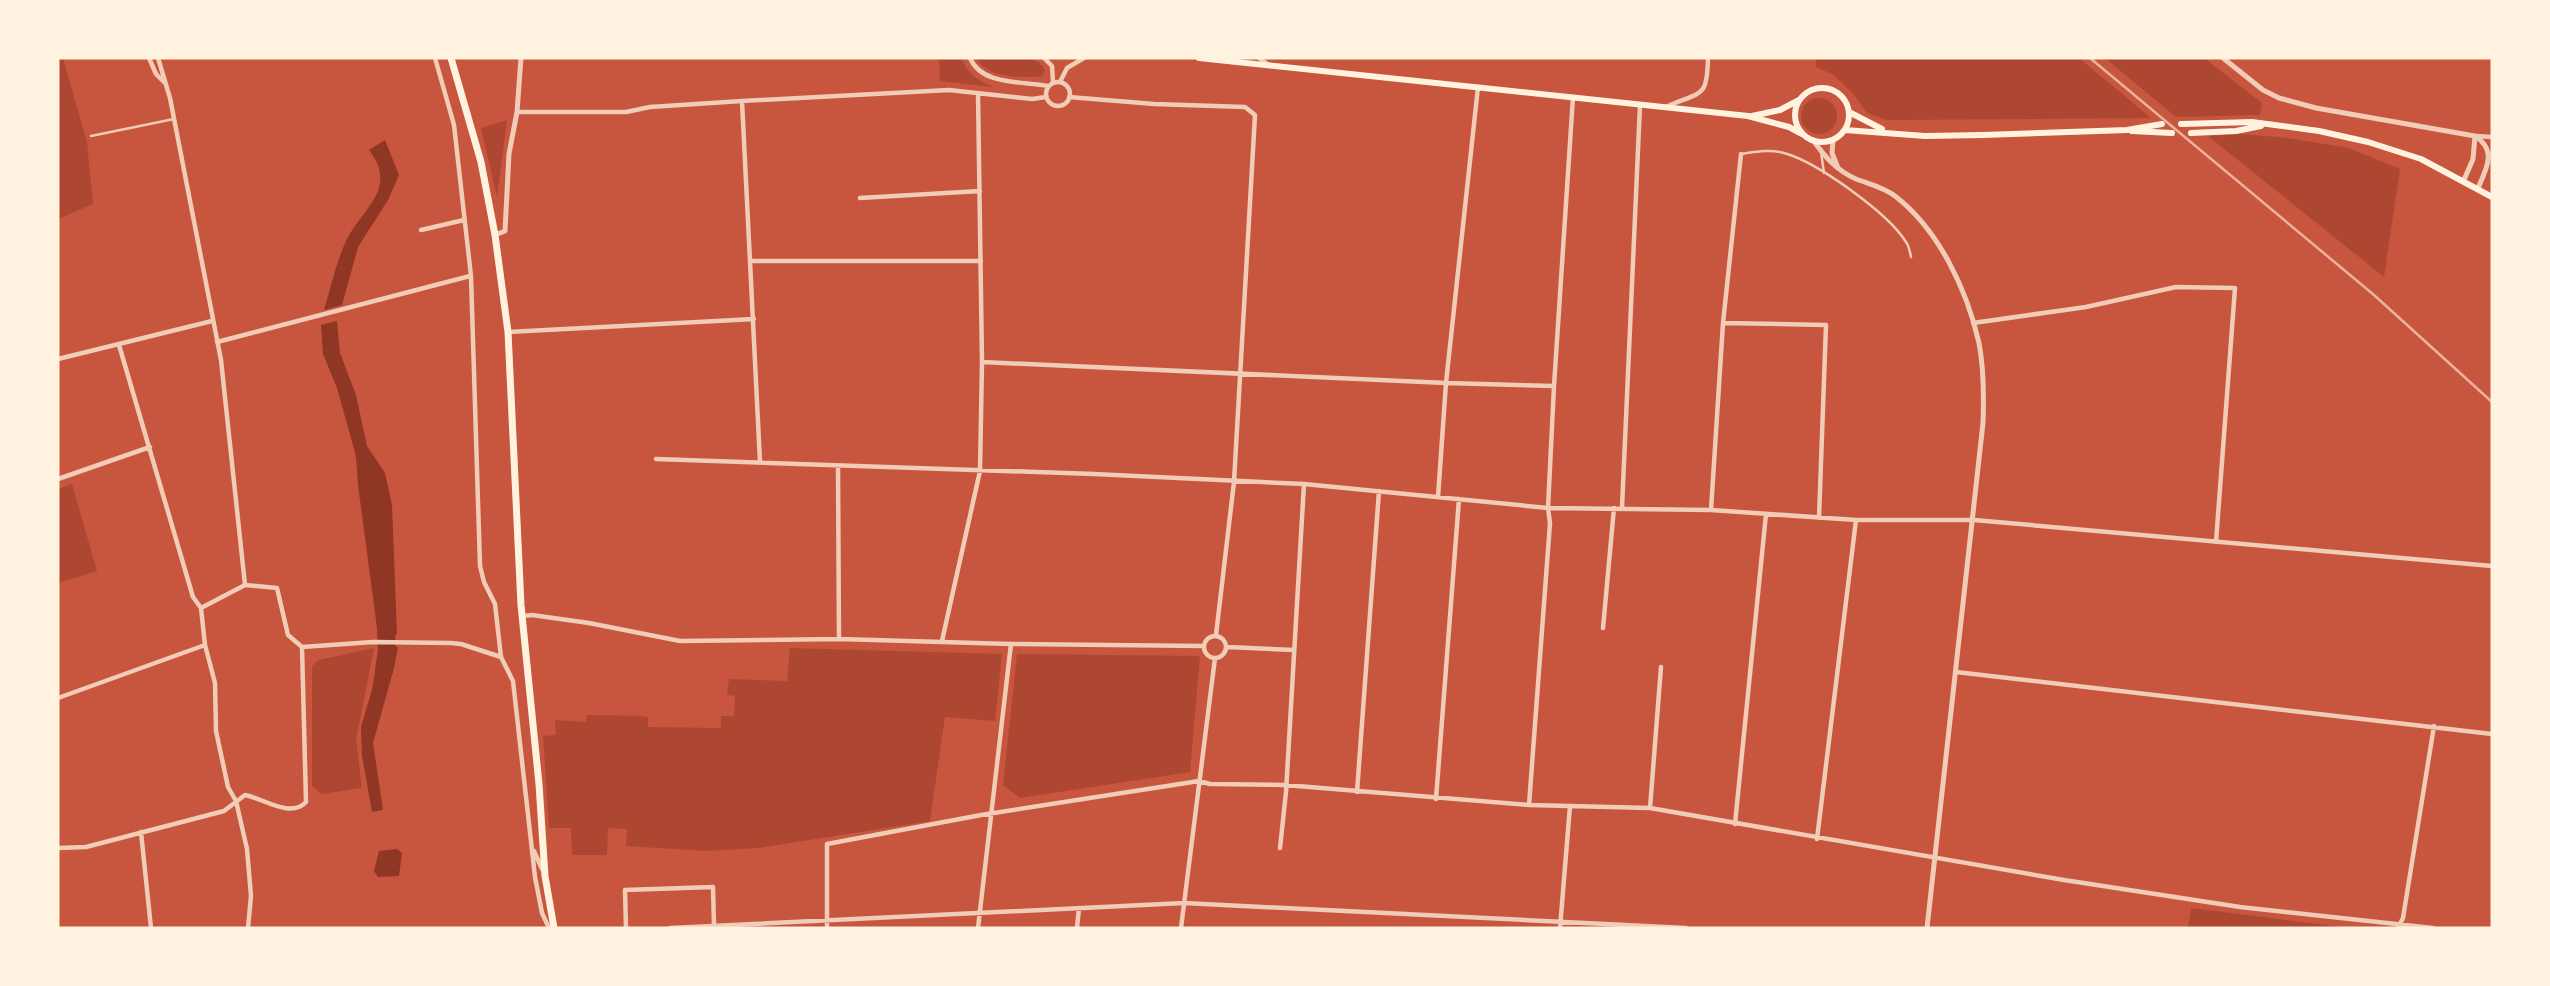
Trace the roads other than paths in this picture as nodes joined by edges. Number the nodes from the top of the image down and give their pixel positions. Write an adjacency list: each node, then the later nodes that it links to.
1 (149, 58): 16 (street)
2 (158, 58): 16 (street)
3 (435, 58): 56 (street)
4 (451, 58): 58 (main road)
5 (521, 58): 27 (street)
6 (970, 58): 17 (street)
7 (1044, 58): 17 (street)
8 (1084, 58): 15 (street)
9 (1199, 58): 13 (main road)
10 (1259, 58): 14 (street)
11 (1708, 58): 26 (street)
12 (2223, 58): 41 (street)
13 (1219, 59): 14 (main road)
14 (1269, 65): 18 (main road)
15 (1060, 82): 17 (street); 21 (street)
16 (166, 84): 30 (street)
17 (1051, 84): 20 (street)
18 (1478, 87): 22 (main road); 73 (street)
19 (978, 93): 20 (street); 24 (street); 53 (street)
20 (1046, 97): 21 (street)
21 (1069, 97): 72 (street)
22 (1573, 97): 25 (main road); 74 (street)
23 (1799, 100): 28 (main road); 29 (main road); 38 (main road)
24 (742, 101): 27 (street); 60 (street)
25 (1640, 106): 26 (main road); 88 (street)
26 (1663, 108): 29 (main road)
27 (517, 112): 58 (street)
28 (1849, 112): 34 (main road); 36 (main road)
29 (1748, 116): 38 (main road)
30 (174, 119): 40 (lane); 64 (street)
31 (2162, 124): 35 (main road)
32 (2181, 124): 33 (main road)
33 (2263, 125): 37 (main road); 51 (main road)
34 (1845, 130): 36 (main road); 44 (main road)
35 (2127, 130): 36 (main road); 39 (main road)
36 (1886, 132)
37 (2191, 133)
38 (1802, 134): 43 (main road)
39 (2172, 134)
40 (91, 136)
41 (2475, 136): 42 (street); 48 (street); 51 (street)
42 (2492, 137)
43 (1812, 140): 44 (main road); 45 (street)
44 (1833, 140): 49 (street)
45 (1821, 152): 49 (street); 50 (lane)
46 (1741, 154): 50 (lane); 65 (street)
47 (2492, 159): 48 (street)
48 (2487, 168): 52 (street)
49 (1840, 171): 66 (street)
50 (1824, 173): 59 (lane)
51 (2464, 180): 52 (main road)
52 (2478, 188): 54 (main road)
53 (980, 191): 55 (street); 61 (street)
54 (2492, 197)
55 (860, 198)
56 (465, 220): 57 (street); 62 (street)
57 (421, 230)
58 (495, 234): 67 (main road)
59 (1911, 257)
60 (750, 261): 61 (street); 63 (street)
61 (981, 261): 71 (street)
62 (471, 276): 68 (street); 109 (street)
63 (754, 319): 67 (street); 77 (street)
64 (212, 321): 68 (street); 69 (street)
65 (1723, 323): 89 (street); 91 (street)
66 (1973, 323): 93 (street); 94 (street)
67 (508, 332): 98 (main road)
68 (217, 342): 96 (street)
69 (119, 345): 70 (street); 75 (street)
70 (58, 359)
71 (982, 362): 72 (street); 79 (street)
72 (1240, 373): 73 (street); 81 (street)
73 (1447, 383): 74 (street); 84 (street)
74 (1554, 386): 86 (street)
75 (150, 447): 80 (street); 97 (street)
76 (656, 459): 77 (street)
77 (760, 462): 78 (street)
78 (838, 466): 79 (street); 101 (street)
79 (980, 471): 81 (street); 102 (street)
80 (58, 479)
81 (1234, 482): 82 (street); 100 (street)
82 (1304, 484): 83 (street); 108 (street)
83 (1379, 491): 84 (street); 118 (street)
84 (1437, 497): 85 (street)
85 (1459, 499): 86 (street); 119 (street)
86 (1548, 508): 87 (street); 121 (street)
87 (1614, 508): 88 (street); 99 (street)
88 (1622, 509): 89 (street)
89 (1711, 510): 90 (street)
90 (1766, 514): 91 (street); 125 (street)
91 (1819, 518): 92 (street)
92 (1856, 520): 93 (street); 127 (street)
93 (1974, 520): 94 (street); 112 (street)
94 (2216, 542): 95 (street)
95 (2492, 566)
96 (245, 585): 97 (street); 106 (street)
97 (201, 608): 104 (street)
98 (522, 616): 101 (street); 132 (main road)
99 (1603, 628)
100 (1216, 635): 105 (street); 107 (street)
101 (839, 639): 102 (street)
102 (942, 641): 103 (street)
103 (1011, 644): 105 (street); 124 (street)
104 (205, 645): 113 (street); 120 (street)
105 (1204, 646): 110 (street)
106 (302, 647): 109 (street); 120 (street)
107 (1227, 647): 108 (street); 110 (street)
108 (1294, 650): 117 (street)
109 (502, 657): 128 (street)
110 (1215, 658): 116 (street)
111 (1661, 667): 123 (street)
112 (1956, 672): 114 (street); 131 (street)
113 (58, 698)
114 (2434, 726): 115 (street); 140 (street)
115 (2492, 734)
116 (1199, 781): 117 (street); 124 (street); 133 (street)
117 (1285, 785): 118 (street); 130 (street)
118 (1357, 792): 119 (street)
119 (1436, 799): 121 (street)
120 (236, 801): 126 (street); 142 (street)
121 (1529, 805): 122 (street)
122 (1570, 806): 123 (street); 138 (street)
123 (1650, 808): 125 (street)
124 (990, 814): 135 (street); 136 (street)
125 (1735, 824): 127 (street)
126 (141, 832): 129 (street); 141 (street)
127 (1817, 839): 131 (street)
128 (532, 847): 132 (street); 143 (street)
129 (58, 848)
130 (1280, 848)
131 (1936, 858): 140 (street); 151 (street)
132 (545, 876): 143 (main road)
133 (1184, 903): 134 (street); 138 (street); 149 (street)
134 (1079, 908): 135 (street); 148 (street)
135 (980, 914): 136 (street); 147 (street)
136 (826, 920): 139 (street); 146 (street)
137 (714, 925): 139 (street); 144 (street); 145 (street)
138 (1560, 925): 150 (street)
139 (724, 927)
140 (2399, 927): 152 (street)
141 (151, 928)
142 (248, 928)
143 (551, 928)
144 (626, 928)
145 (670, 928)
146 (827, 928)
147 (978, 928)
148 (1077, 928)
149 (1181, 928)
150 (1686, 928)
151 (1927, 928)
152 (2433, 928)

